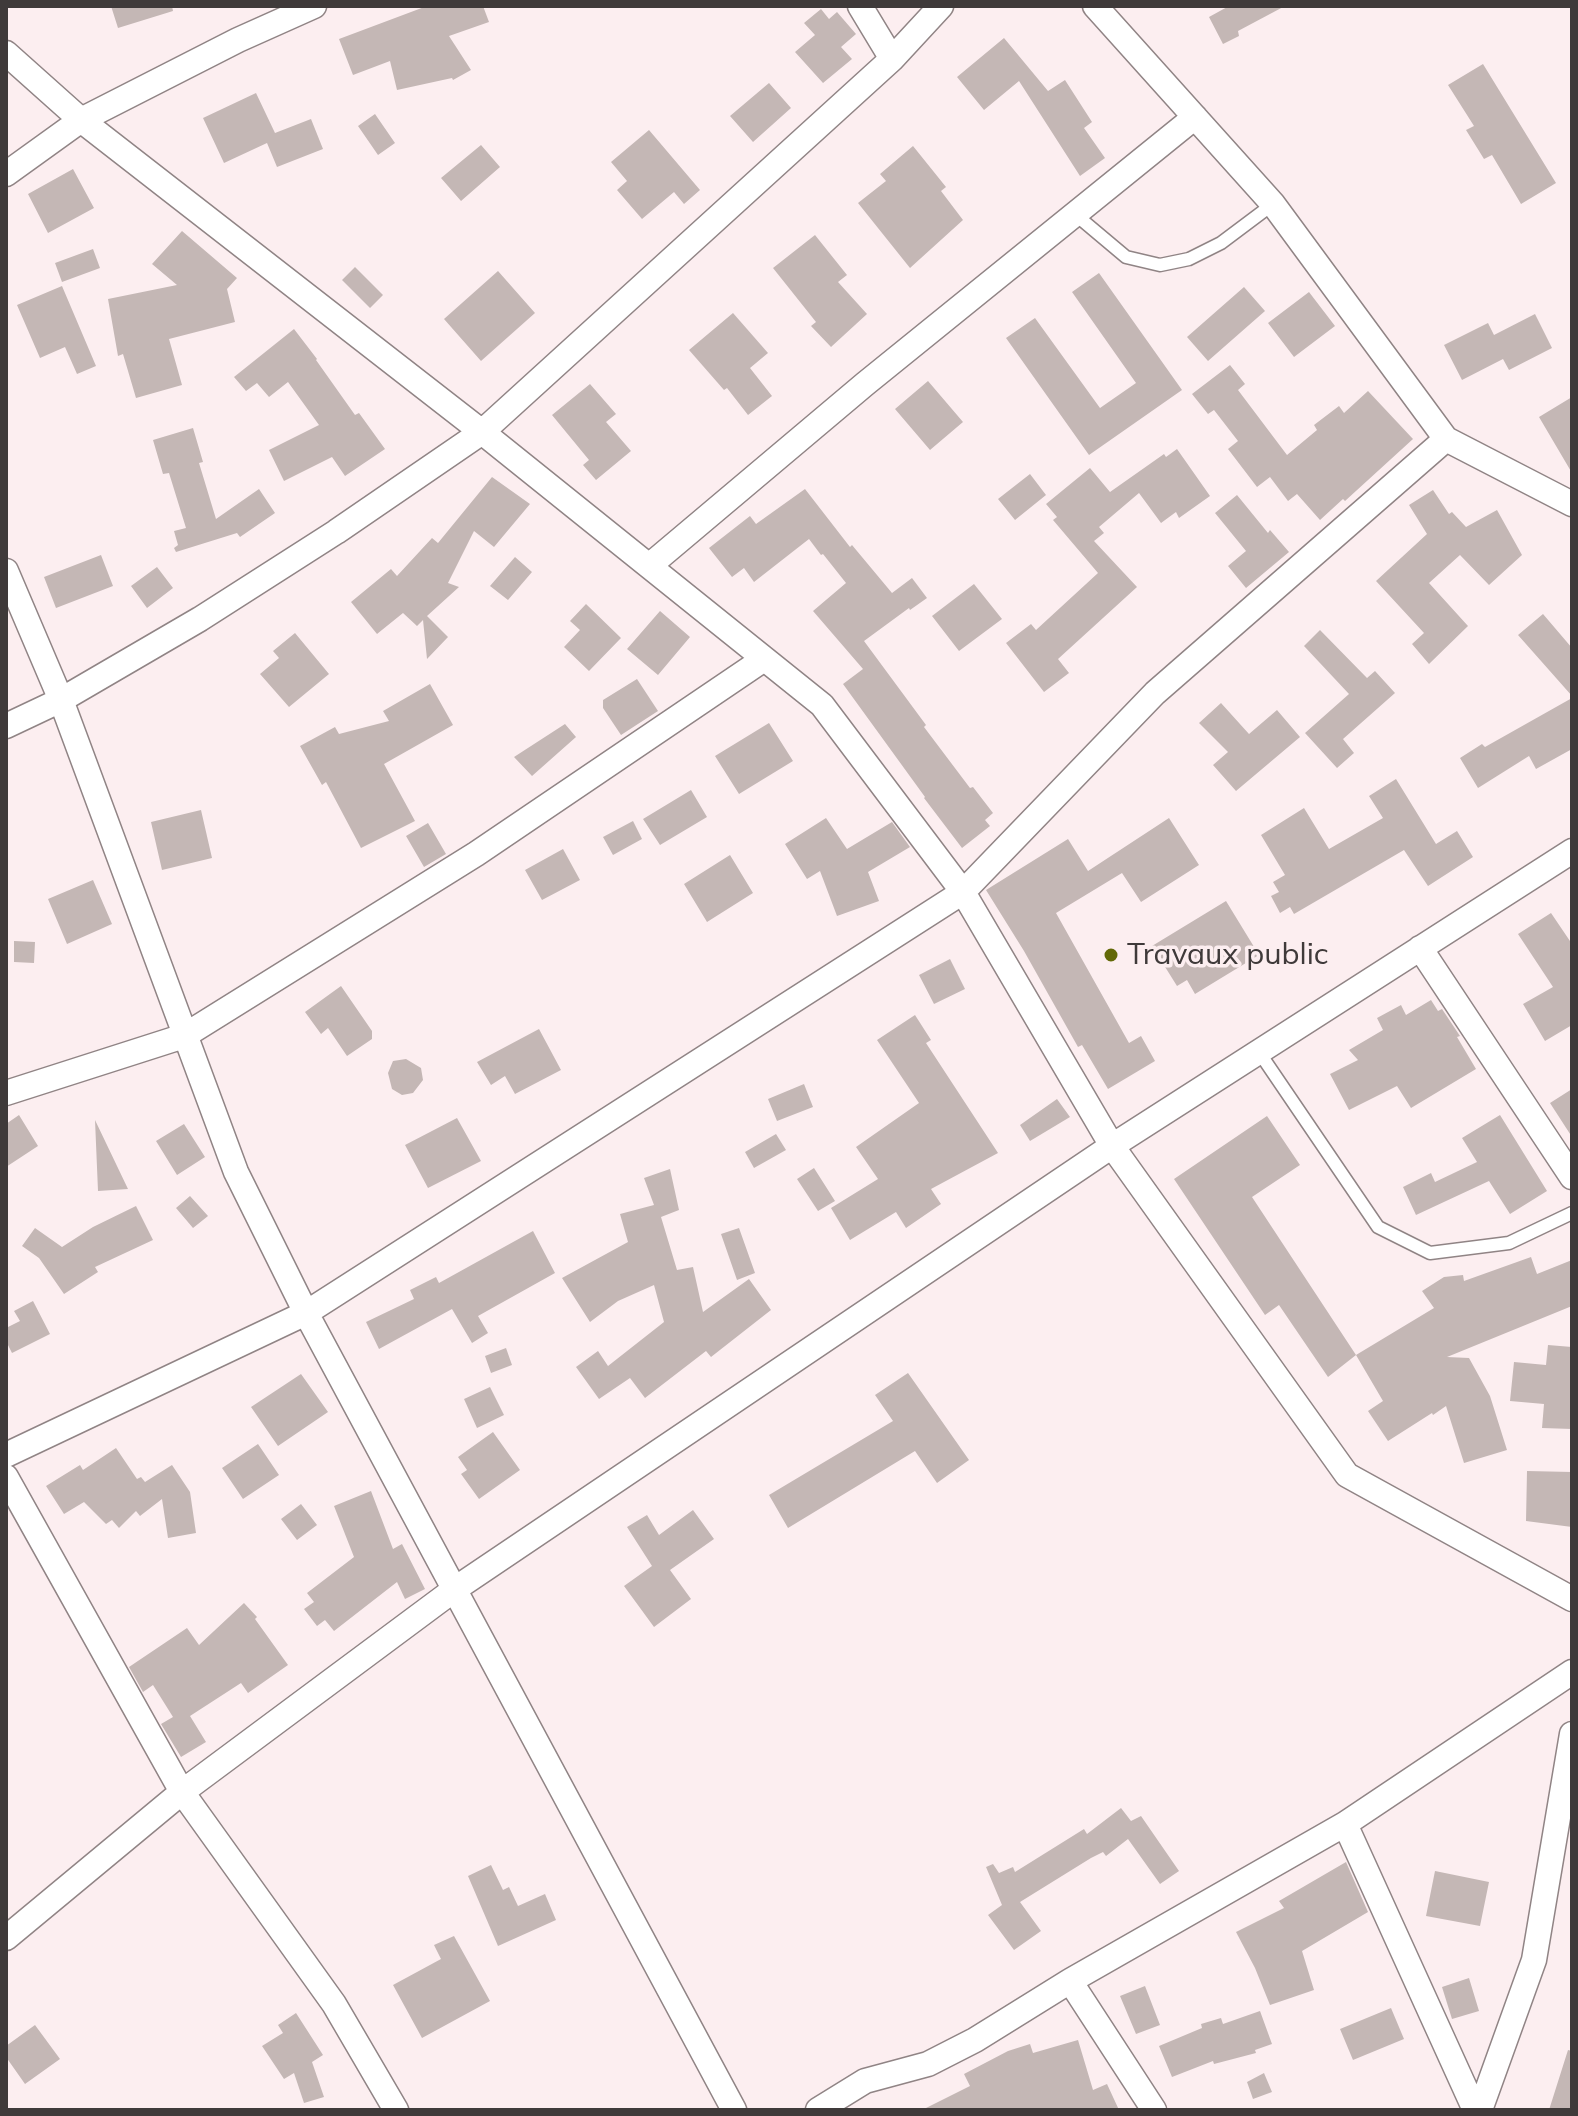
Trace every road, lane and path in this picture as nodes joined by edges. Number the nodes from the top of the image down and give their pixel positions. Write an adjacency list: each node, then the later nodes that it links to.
1 (314, 6): 8 (street)
2 (860, 6): 6 (street)
3 (941, 6): 6 (street)
4 (1095, 6): 7 (street)
5 (6, 53): 8 (street)
6 (892, 59): 12 (street)
7 (1195, 117): 10 (street); 11 (street)
8 (81, 120): 9 (street); 12 (street)
9 (6, 174)
10 (1273, 204): 11 (lane); 13 (street)
11 (1076, 215): 15 (street)
12 (482, 432): 15 (street); 18 (street)
13 (1446, 439): 14 (street); 21 (street)
14 (1572, 504)
15 (649, 566): 17 (street)
16 (6, 571): 18 (street)
17 (764, 659): 21 (street); 23 (street)
18 (61, 700): 19 (street); 23 (street)
19 (6, 726)
20 (1572, 851): 22 (street)
21 (963, 892): 26 (street); 29 (street)
22 (1420, 948): 24 (street); 27 (street)
23 (184, 1036): 25 (street); 29 (street)
24 (1259, 1052): 26 (street); 28 (lane)
25 (6, 1093)
26 (1112, 1146): 32 (street); 33 (street)
27 (1572, 1177)
28 (1572, 1213)
29 (306, 1313): 30 (street); 32 (street)
30 (6, 1455)
31 (6, 1477): 36 (street)
32 (455, 1589): 36 (street); 41 (street)
33 (1572, 1599)
34 (1572, 1672): 37 (street)
35 (1572, 1734): 44 (street)
36 (182, 1792): 38 (street); 40 (street)
37 (1345, 1824): 39 (street); 44 (street)
38 (6, 1938)
39 (1070, 1981): 42 (street); 43 (street)
40 (396, 2110)
41 (734, 2110)
42 (818, 2110)
43 (1154, 2110)
44 (1477, 2110)

